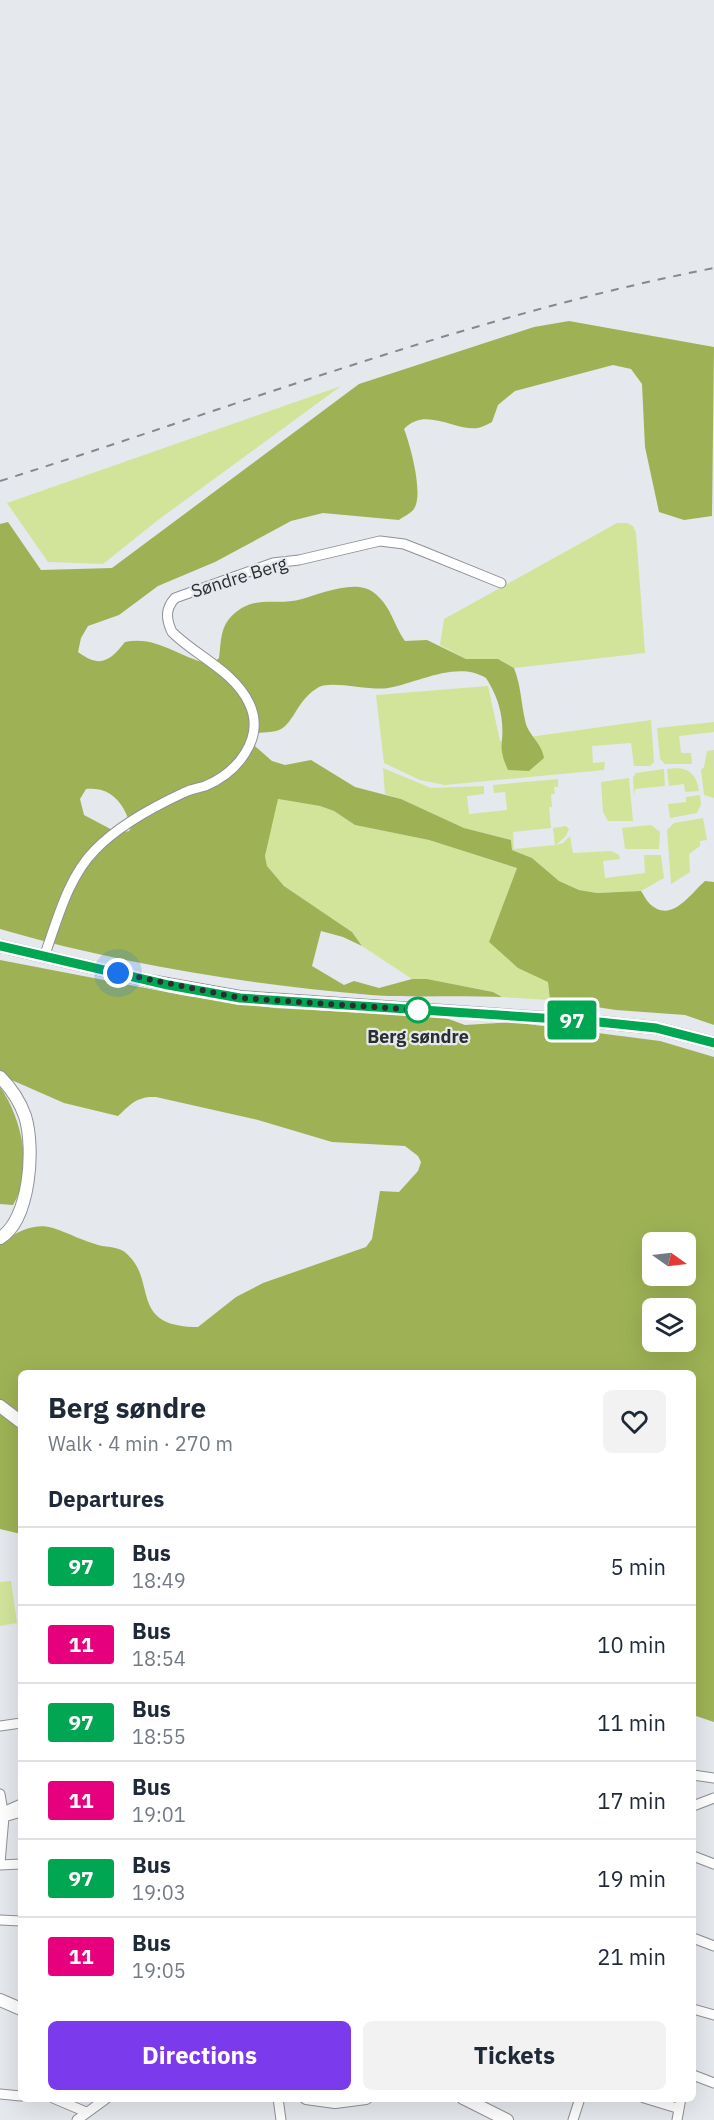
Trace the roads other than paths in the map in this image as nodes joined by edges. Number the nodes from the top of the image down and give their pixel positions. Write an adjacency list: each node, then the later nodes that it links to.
1 (501, 584): 3 (street, Søndre Berg)
2 (0, 946): 3 (main road)
3 (44, 957): 4 (main road)
4 (714, 1043)
5 (0, 1077): 6 (main road)
6 (0, 1238)
7 (0, 1406): 8 (main road)
8 (18, 1420)
9 (18, 1723): 10 (street)
10 (0, 1726)
11 (696, 1775): 12 (street)
12 (714, 1778)
13 (0, 1794): 18 (street)
14 (714, 1798): 15 (street)
15 (696, 1805)
16 (18, 1806): 18 (street)
17 (18, 1813): 18 (street)
18 (4, 1815): 20 (street)
19 (696, 1858): 22 (street)
20 (0, 1864): 21 (street)
21 (18, 1864)
22 (714, 1864)
23 (0, 1920): 24 (street)
24 (18, 1921)
25 (696, 1939): 26 (street)
26 (714, 1946)
27 (0, 2000): 28 (main road)
28 (18, 2008)
29 (696, 2011): 30 (street)
30 (714, 2015)
31 (696, 2075): 32 (street)
32 (714, 2083)
33 (0, 2094): 34 (street)
34 (18, 2096)
35 (62, 2102): 43 (street)
36 (101, 2102): 43 (street)
37 (279, 2102): 45 (street)
38 (471, 2102): 46 (main road)
39 (579, 2102): 47 (street)
40 (657, 2102): 42 (street)
41 (679, 2102): 42 (street)
42 (677, 2108): 48 (street)
43 (86, 2112): 44 (street)
44 (77, 2120)
45 (281, 2120)
46 (507, 2120)
47 (573, 2120)
48 (677, 2120)

